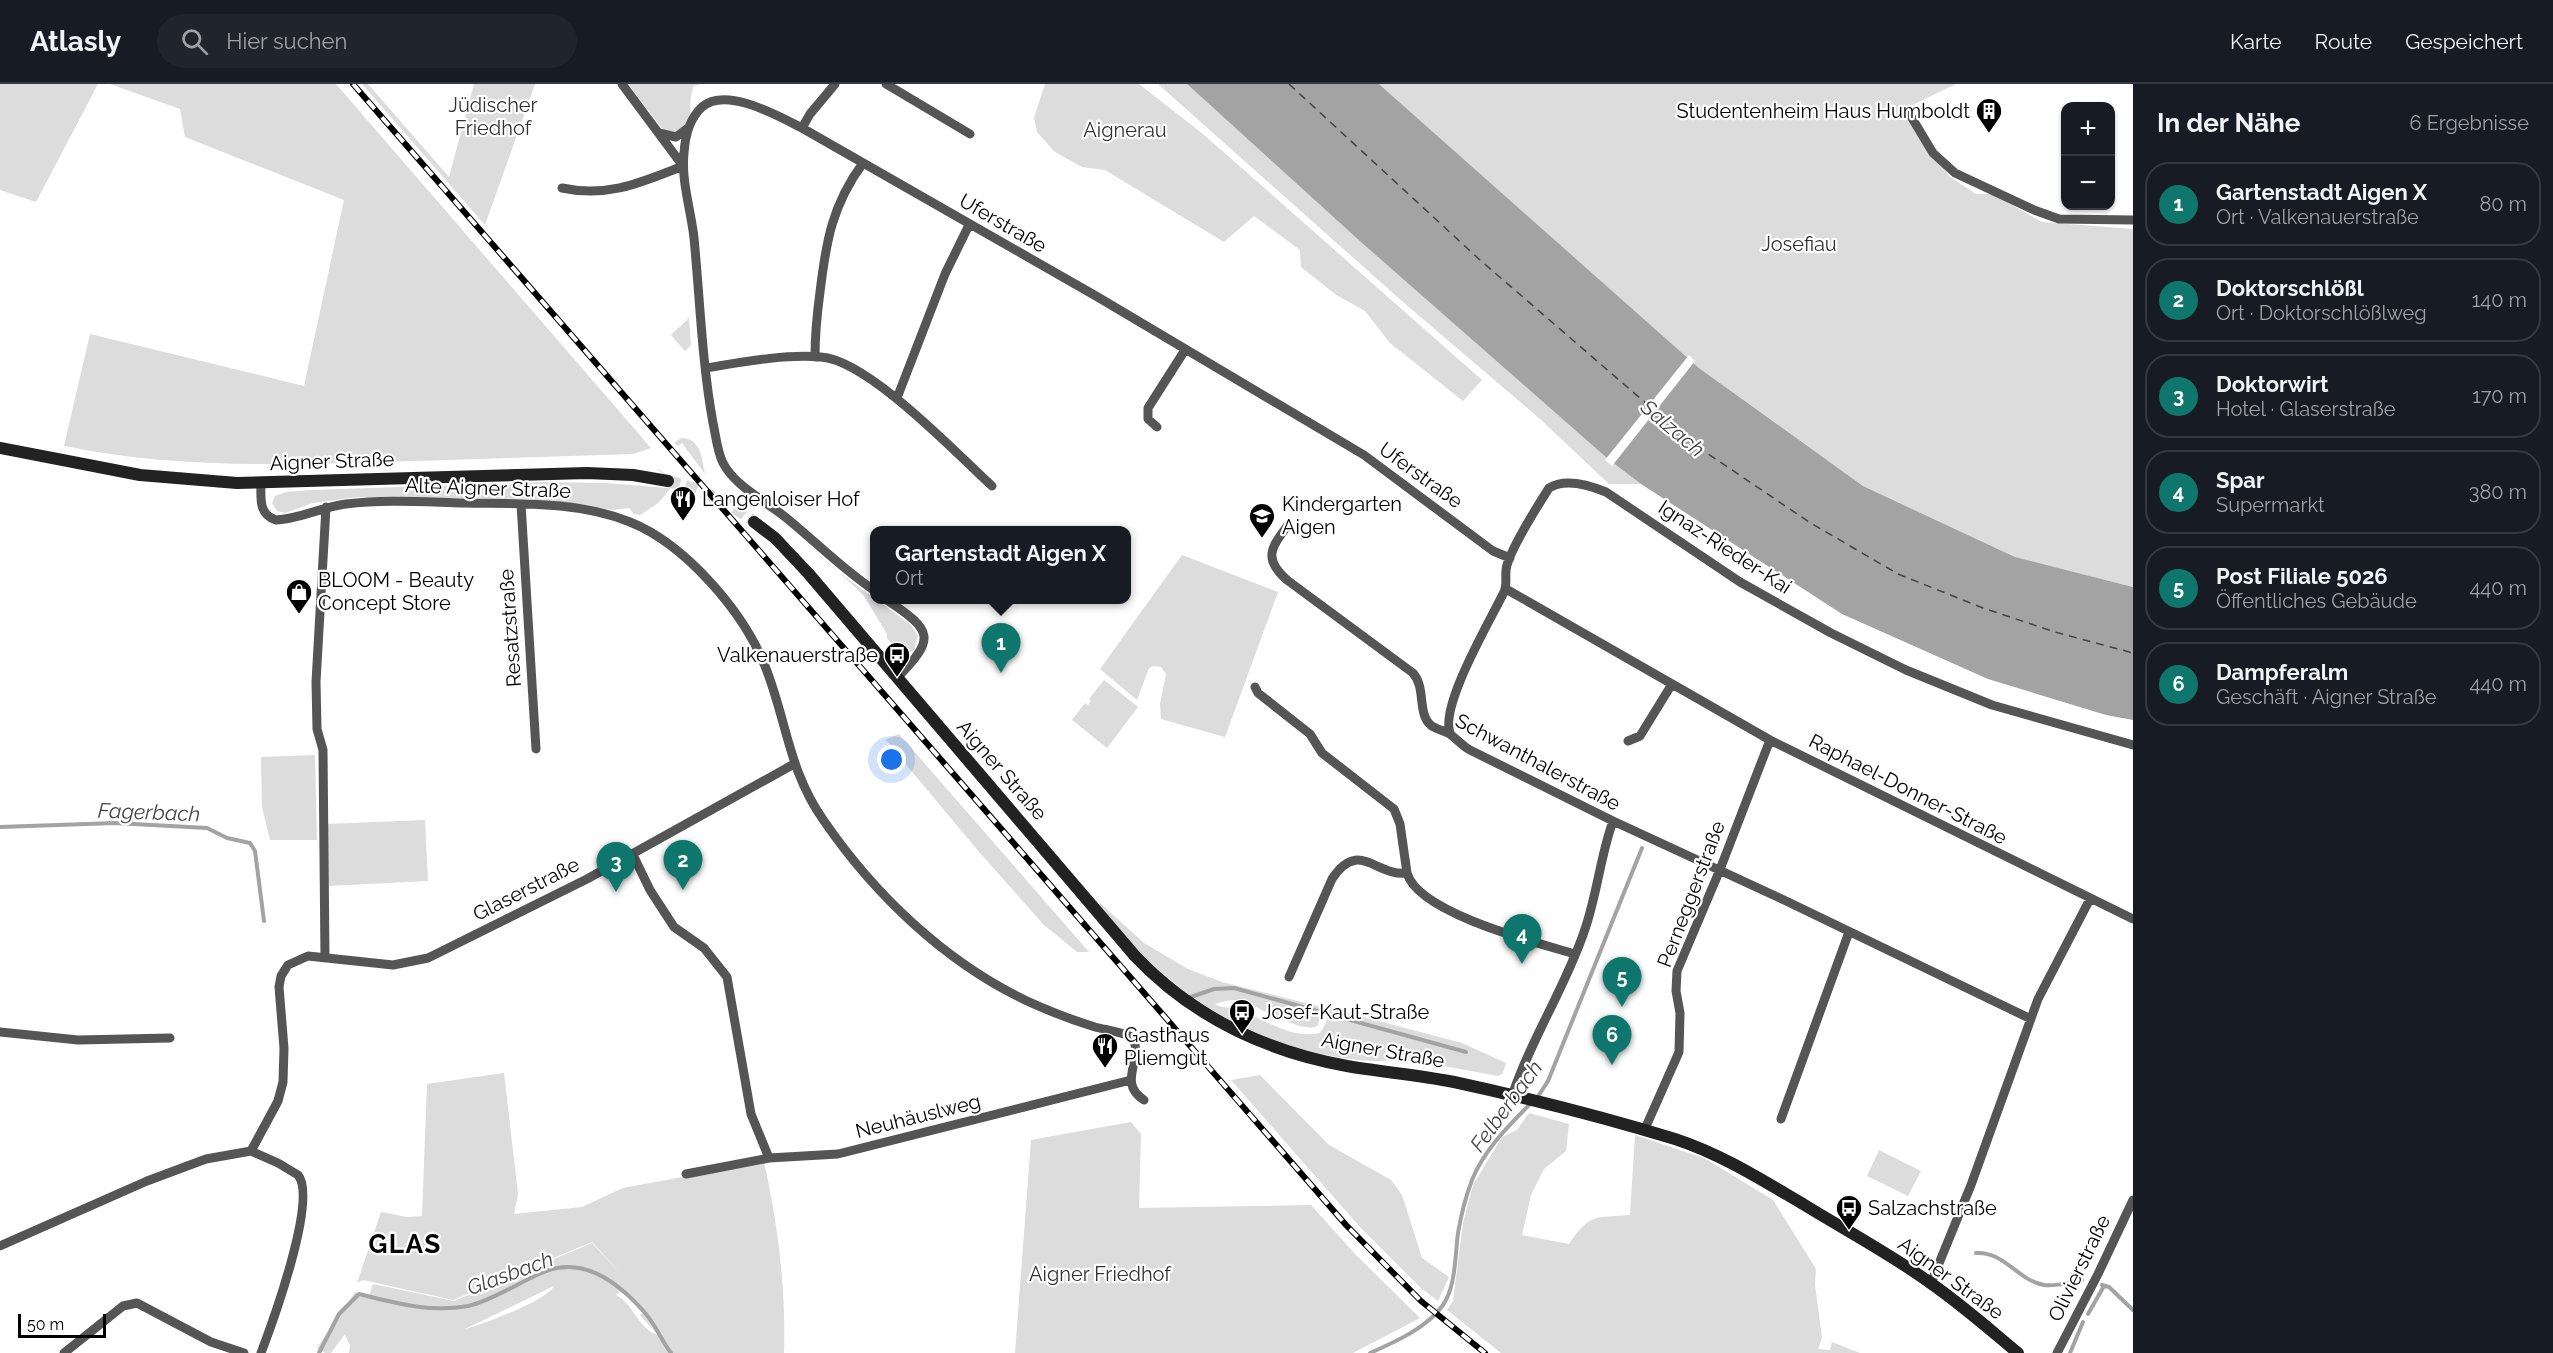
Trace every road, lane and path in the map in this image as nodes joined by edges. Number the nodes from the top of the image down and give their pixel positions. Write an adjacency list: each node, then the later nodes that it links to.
1 (622, 84): 7 (street)
2 (834, 84): 6 (street)
3 (886, 84): 8 (street)
4 (1909, 113): 12 (street)
5 (688, 128): 6 (street, Uferstraße); 7 (street); 10 (street)
6 (802, 129): 9 (street, Uferstraße)
7 (658, 132): 10 (street)
8 (970, 134)
9 (863, 163): 13 (street, Uferstraße); 15 (street)
10 (683, 166): 11 (street); 16 (street)
11 (562, 188)
12 (2133, 220)
13 (969, 225): 14 (street, Uferstraße); 17 (street)
14 (1185, 350): 18 (street); 27 (street, Uferstraße)
15 (815, 357): 16 (street); 17 (street)
16 (706, 368): 28 (street)
17 (897, 398): 22 (street)
18 (1157, 427)
19 (0, 448): 21 (main road, Aigner Straße)
20 (668, 481): 21 (main road, Aigner Straße)
21 (261, 482): 24 (street, Alte Aigner Straße)
22 (992, 486)
23 (521, 504): 24 (street, Alte Aigner Straße); 38 (street, Resatzstraße); 39 (street, Alte Aigner Straße)
24 (326, 507): 48 (street)
25 (754, 522): 31 (main road, Aigner Straße)
26 (1288, 525): 34 (street, Schwanthalerstraße)
27 (1510, 558): 29 (street, Ignaz-Rieder-Kai); 37 (street, Ignaz-Rieder-Kai)
28 (870, 587)
29 (1506, 589): 32 (street, Raphael-Donner-Straße); 34 (street, Ignaz-Rieder-Kai)
30 (892, 604): 31 (street)
31 (897, 678): 54 (main road, Aigner Straße)
32 (1671, 684): 35 (street, Raphael-Donner-Straße); 36 (street)
33 (1255, 687): 43 (street)
34 (1450, 733): 40 (street, Schwanthalerstraße)
35 (1770, 740): 42 (street, Perneggerstraße); 44 (street, Raphael-Donner-Straße)
36 (1628, 741)
37 (2133, 745)
38 (536, 749)
39 (794, 764): 41 (street, Glaserstraße); 53 (street, Alte Aigner Straße)
40 (1612, 821): 42 (street, Schwanthalerstraße); 47 (street)
41 (633, 855): 48 (street, Glaserstraße); 59 (street)
42 (1719, 872): 46 (street, Schwanthalerstraße); 57 (street, Perneggerstraße)
43 (1407, 873): 47 (street); 49 (street)
44 (2090, 899): 45 (street, Raphael-Donner-Straße); 50 (street)
45 (2133, 919)
46 (1849, 932): 50 (street, Schwanthalerstraße); 56 (street)
47 (1575, 954): 54 (street)
48 (325, 958): 58 (street, Glaserstraße)
49 (1289, 977)
50 (2031, 1019): 63 (street)
51 (0, 1032): 52 (street)
52 (170, 1038)
53 (1131, 1080): 55 (street); 59 (street, Neuhäuslweg)
54 (1512, 1096): 57 (main road, Aigner Straße)
55 (1144, 1100)
56 (1782, 1119)
57 (1644, 1131): 63 (main road, Aigner Straße)
58 (251, 1152): 62 (street); 66 (street)
59 (769, 1158): 60 (street, Neuhäuslweg)
60 (686, 1174)
61 (2133, 1200): 68 (street, Olivierstraße)
62 (0, 1246)
63 (1931, 1283): 67 (main road, Aigner Straße)
64 (64, 1353): 65 (street)
65 (244, 1353)
66 (261, 1353)
67 (2018, 1353)
68 (2057, 1353)

